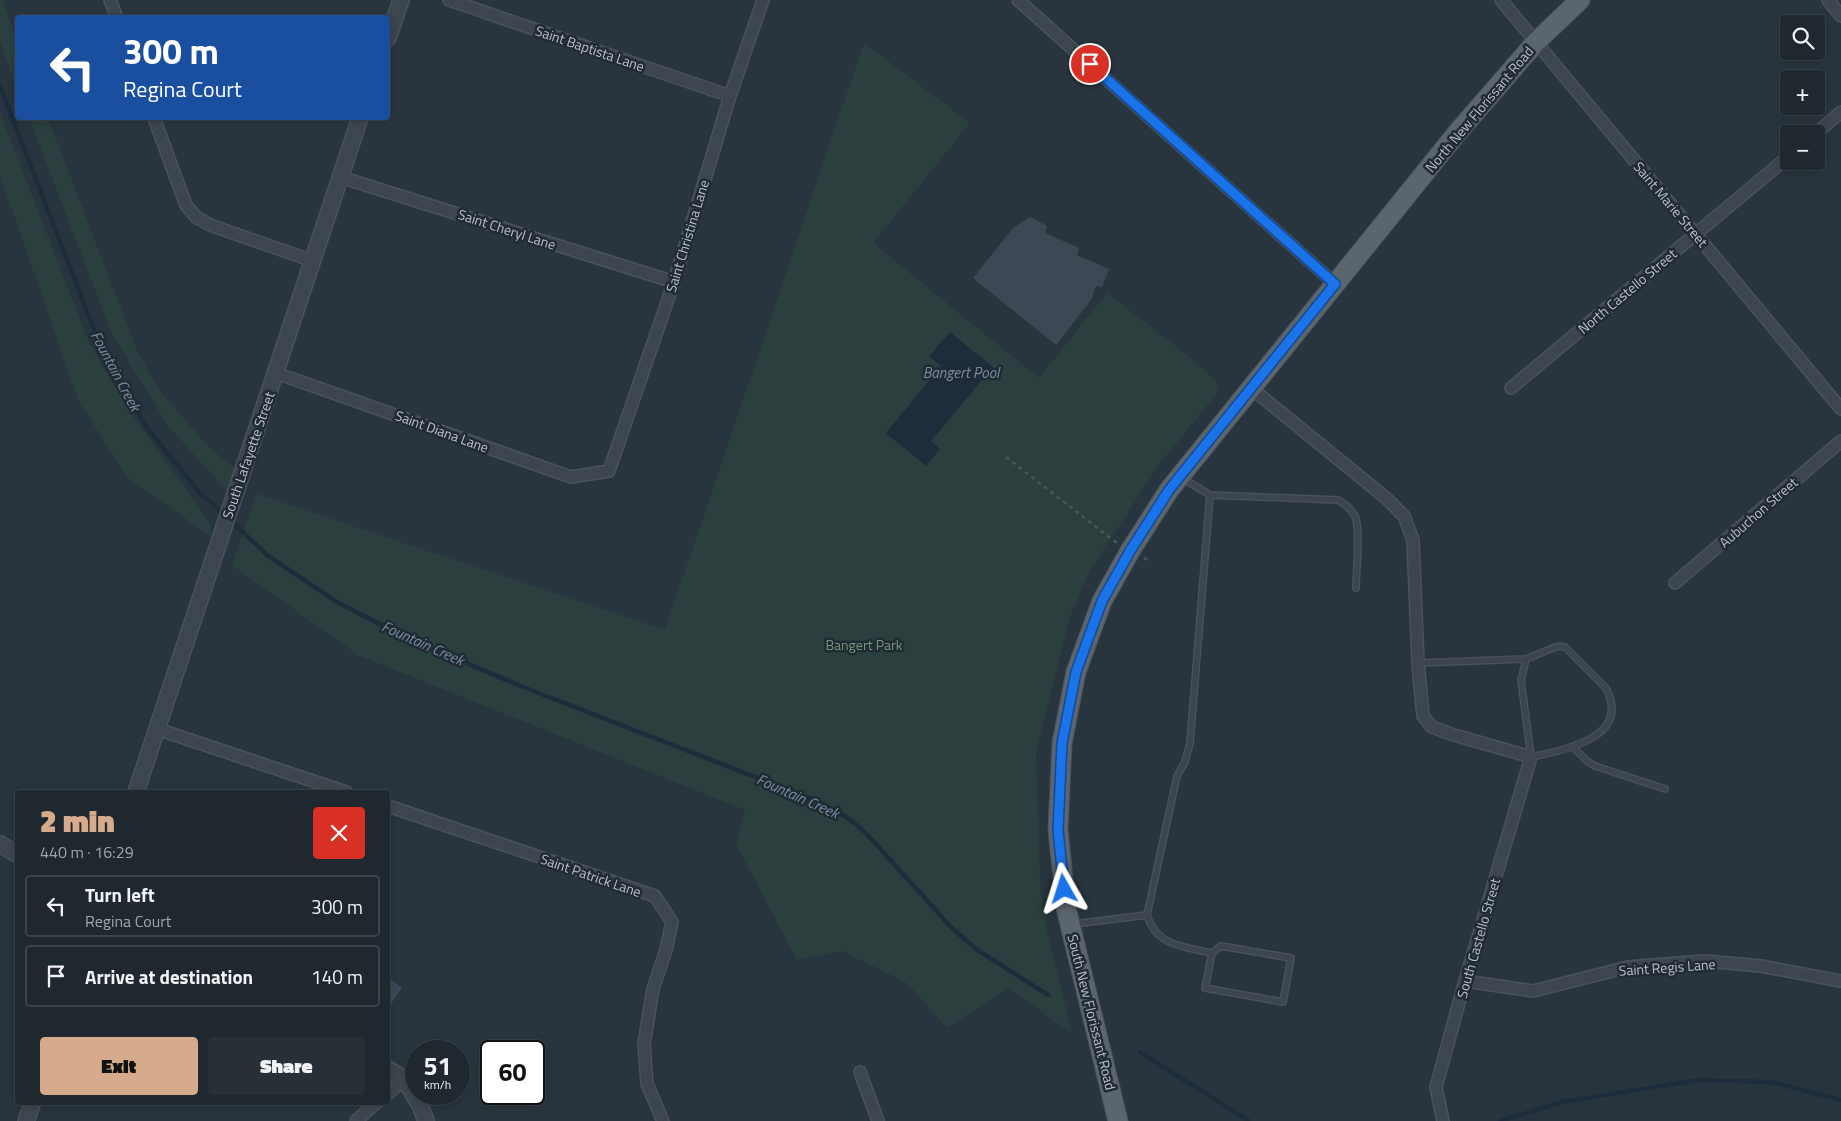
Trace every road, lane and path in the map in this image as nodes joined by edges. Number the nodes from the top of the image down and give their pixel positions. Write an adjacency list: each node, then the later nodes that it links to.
1 (110, 0): 9 (street)
2 (401, 0): 11 (street)
3 (449, 0): 13 (street, Saint Baptista Lane)
4 (763, 0): 13 (street, Saint Christina Lane)
5 (1018, 0): 24 (street)
6 (1501, 0): 12 (street, Saint Marie Street)
7 (1580, 0): 12 (main road, North New Florissant Road)
8 (1828, 0): 10 (street)
9 (116, 15)
10 (1841, 16)
11 (390, 32)
12 (1536, 42): 20 (main road, North New Florissant Road); 21 (street, Saint Marie Street)
13 (730, 96): 23 (street, Saint Christina Lane)
14 (1841, 112): 17 (street)
15 (155, 120): 22 (street)
16 (359, 120): 19 (street, South Lafayette Street)
17 (1825, 126)
18 (1780, 163): 21 (street, North Castello Street)
19 (340, 177): 22 (street, South Lafayette Street); 23 (street, Saint Cheryl Lane)
20 (1384, 224): 24 (main road, South New Florissant Road)
21 (1695, 234): 27 (street, North Castello Street); 28 (street, Saint Marie Street)
22 (313, 261): 25 (street, South Lafayette Street)
23 (674, 282): 31 (street, Saint Christina Lane)
24 (1335, 284): 26 (main road, South New Florissant Road)
25 (276, 372): 31 (street, Saint Diana Lane); 40 (street, South Lafayette Street)
26 (1251, 388): 32 (main road, South New Florissant Road); 39 (street)
27 (1511, 388)
28 (1841, 409)
29 (1841, 441): 36 (street, Aubuchon Street)
30 (1006, 457): 34 (path)
31 (609, 471)
32 (1180, 477): 33 (lane); 34 (main road, South New Florissant Road)
33 (1210, 495): 37 (lane); 49 (lane)
34 (1130, 551): 35 (path); 50 (main road, South New Florissant Road)
35 (1151, 562)
36 (1675, 583)
37 (1356, 588)
38 (1526, 659): 39 (lane); 41 (lane); 42 (lane)
39 (1418, 663): 42 (street)
40 (157, 729): 44 (street, South Lafayette Street); 45 (street)
41 (1573, 747): 42 (lane); 43 (lane)
42 (1531, 757): 53 (street, South Castello Street)
43 (1665, 789)
44 (137, 790)
45 (340, 790)
46 (390, 807): 63 (street, Saint Patrick Lane)
47 (0, 844): 48 (street)
48 (15, 854)
49 (1147, 915): 50 (lane); 51 (lane)
50 (1070, 924): 65 (main road, South New Florissant Road)
51 (1212, 953): 51 (lane)
52 (1841, 981): 53 (street, Saint Regis Lane)
53 (1465, 982): 66 (street, South Castello Street)
54 (390, 1070): 56 (street)
55 (860, 1072): 64 (street)
56 (404, 1079): 57 (street); 62 (street)
57 (390, 1092)
58 (31, 1105): 60 (street)
59 (374, 1105): 61 (street)
60 (26, 1121)
61 (356, 1121)
62 (426, 1121)
63 (663, 1121)
64 (878, 1121)
65 (1118, 1121)
66 (1443, 1121)

